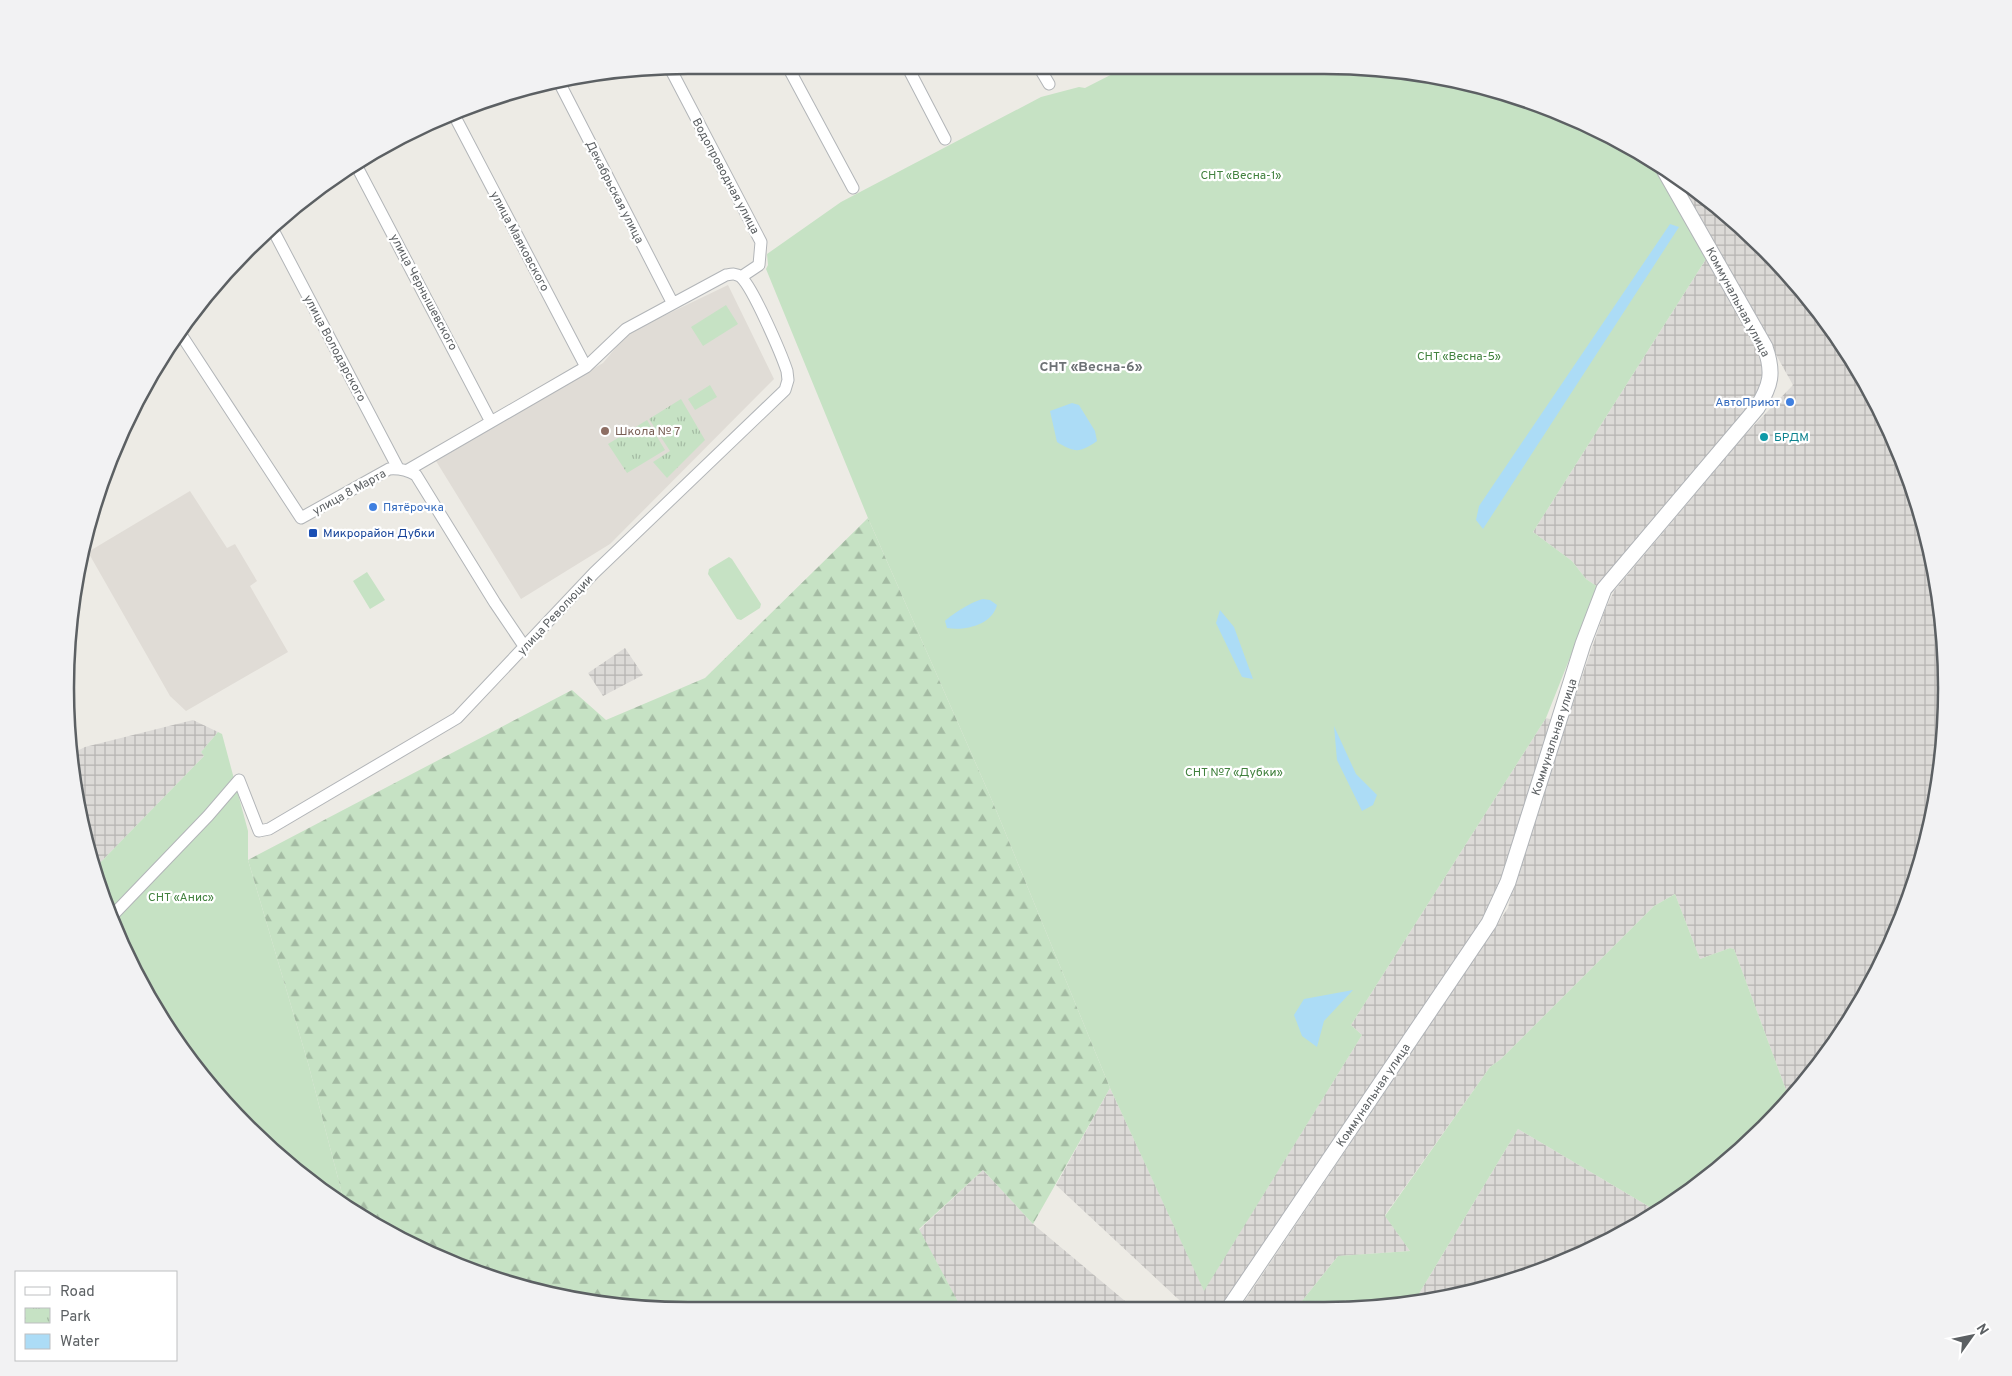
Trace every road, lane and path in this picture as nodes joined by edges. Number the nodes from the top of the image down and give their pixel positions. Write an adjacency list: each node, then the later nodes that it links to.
1 (673, 74): 13 (street, Водопроводная улица)
2 (792, 74): 11 (street)
3 (911, 74): 8 (street)
4 (1043, 74): 5 (street)
5 (1049, 84)
6 (561, 88): 14 (street, Декабрьская улица)
7 (456, 120): 16 (street, улица Маяковского)
8 (945, 138)
9 (358, 170): 17 (street, улица Чернышевского)
10 (1670, 181): 21 (street, Коммунальная улица)
11 (853, 188)
12 (275, 234): 18 (street, улица Володарского)
13 (741, 277): 14 (street); 19 (street, улица Революции)
14 (672, 302): 16 (street)
15 (183, 338): 18 (street, улица 8 Марта)
16 (586, 367): 17 (street)
17 (491, 422): 18 (street)
18 (403, 469): 19 (street)
19 (524, 646): 20 (street, улица Революции)
20 (116, 911)
21 (1233, 1302)

